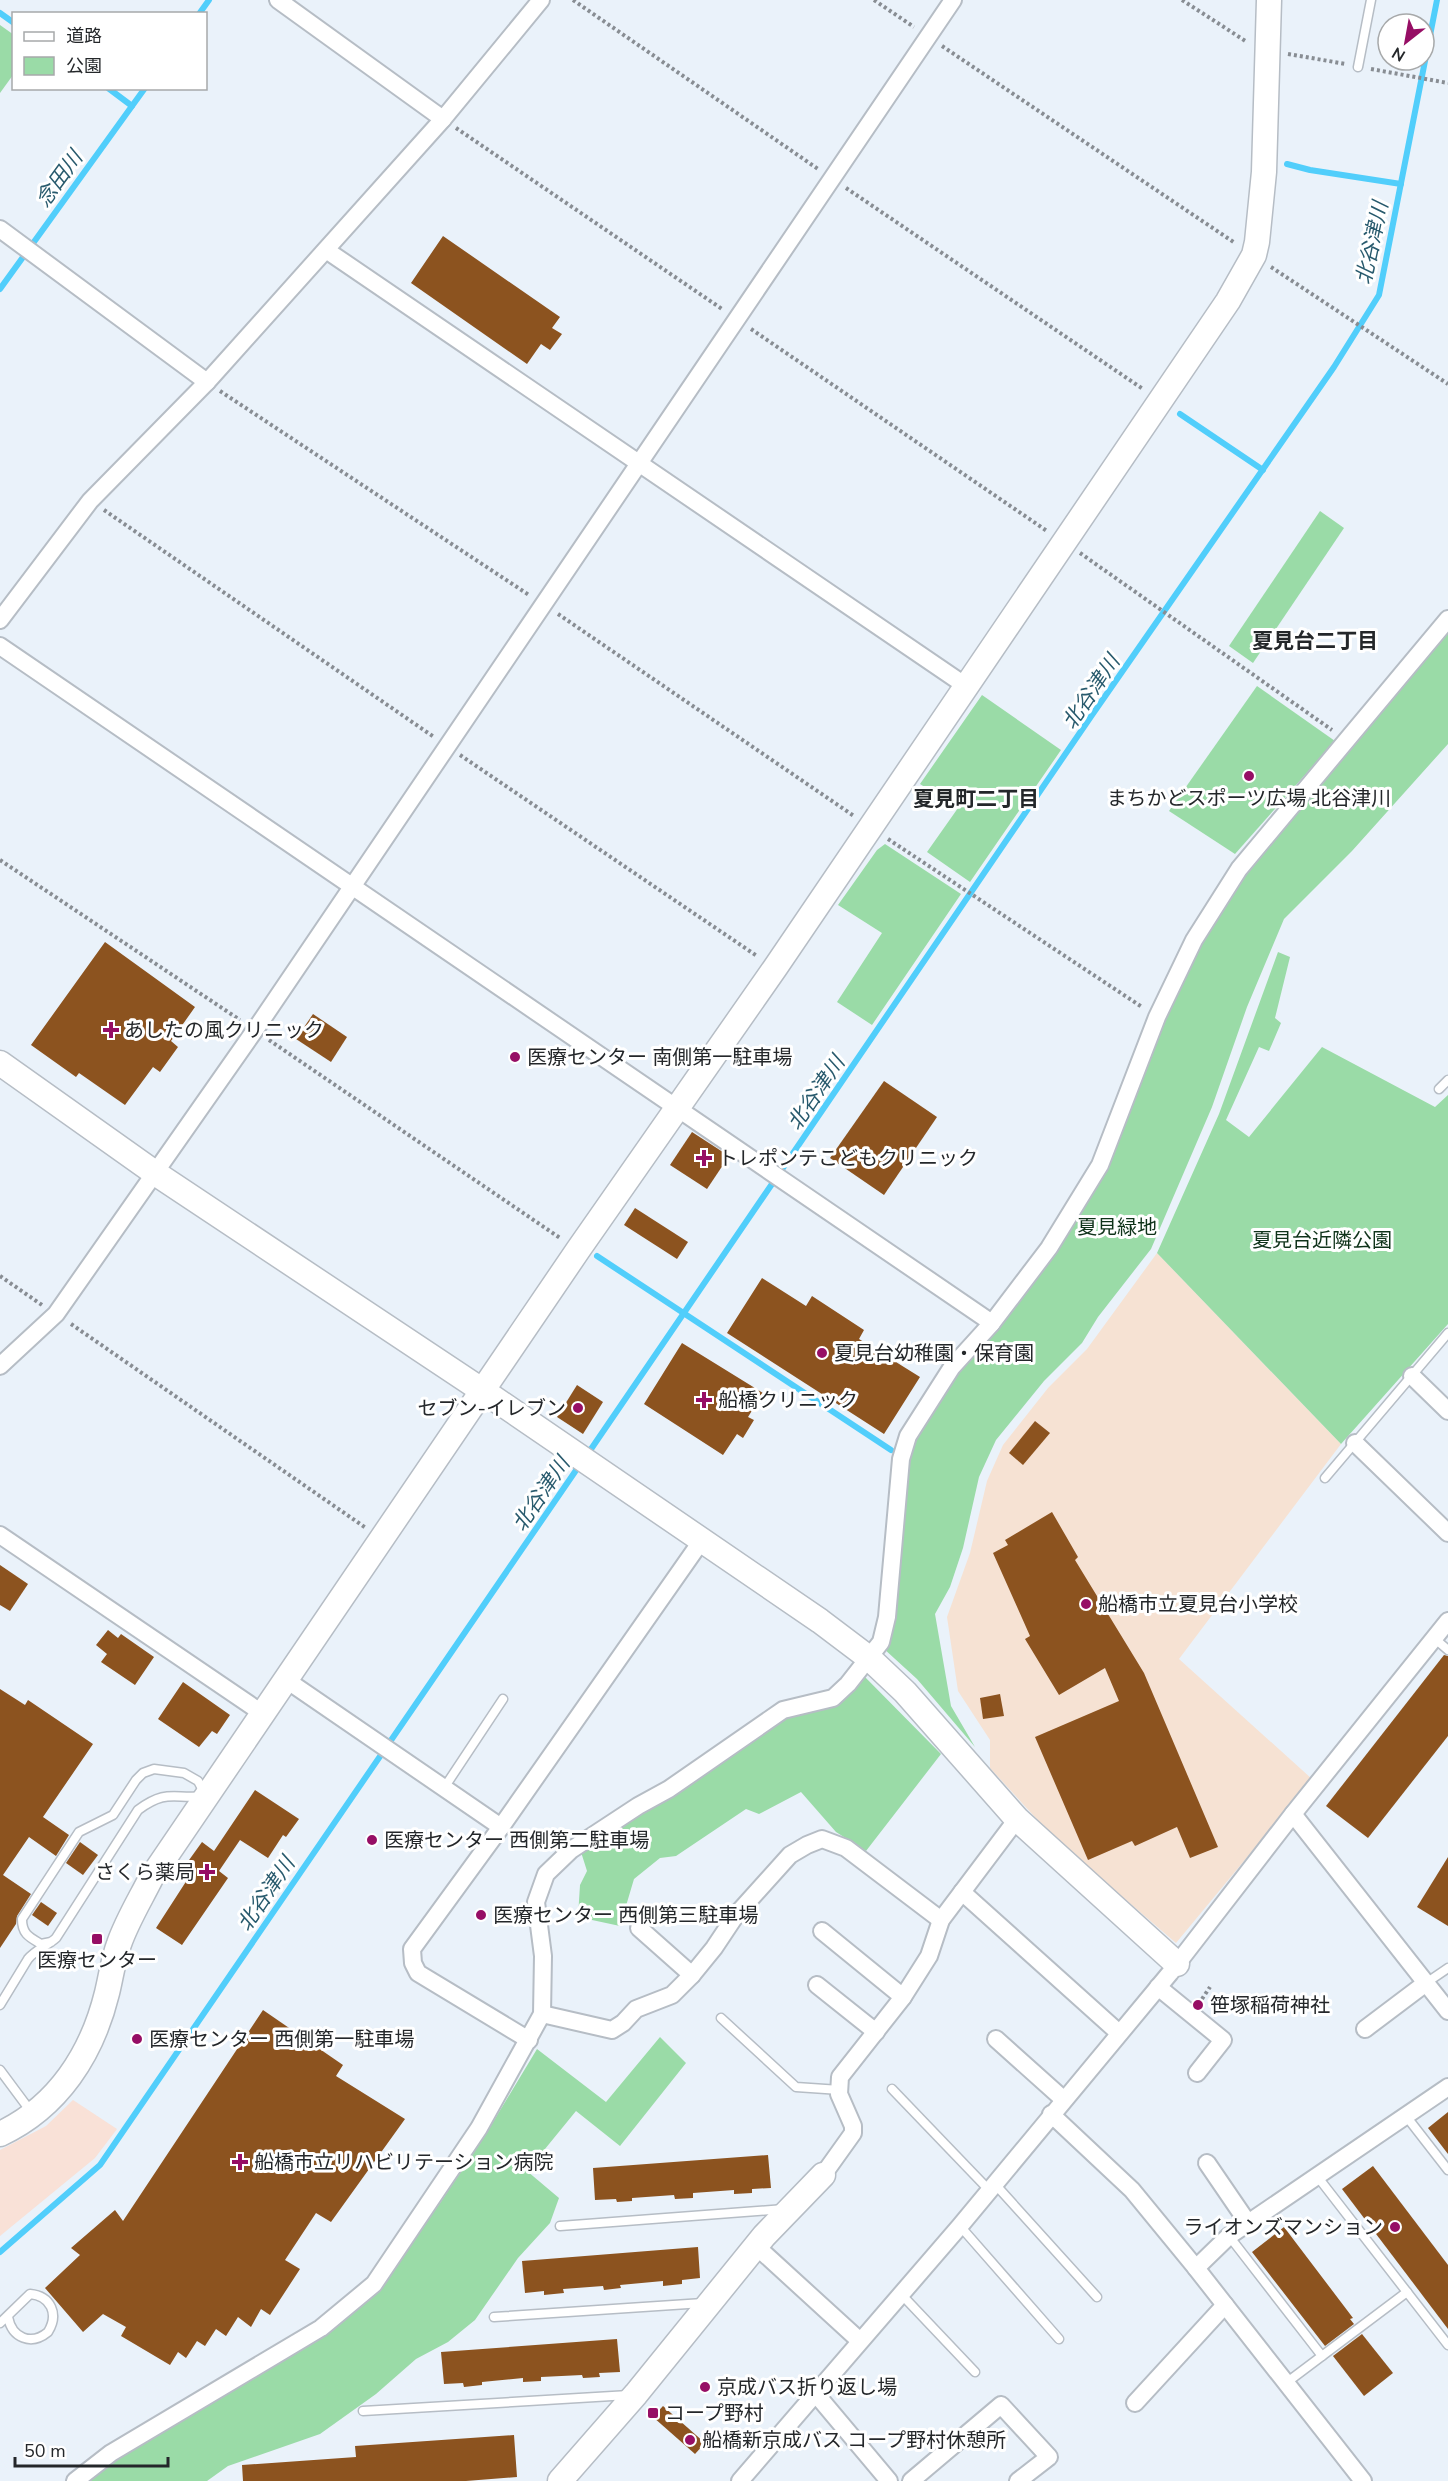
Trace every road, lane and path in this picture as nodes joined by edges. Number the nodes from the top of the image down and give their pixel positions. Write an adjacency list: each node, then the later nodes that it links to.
1 (278, 0): 12 (street)
2 (541, 0): 12 (street)
3 (573, 0): 13 (path)
4 (874, 0): 9 (path)
5 (953, 0): 9 (street)
6 (1182, 0): 10 (path)
7 (1269, 0): 10 (street)
8 (1371, 0): 11 (lane)
9 (929, 37): 13 (street); 16 (path)
10 (1268, 51): 16 (street)
11 (1358, 67)
12 (443, 119): 15 (street)
13 (833, 179): 19 (path); 20 (street)
14 (0, 229): 17 (street)
15 (326, 250): 17 (street); 20 (street)
16 (1254, 255): 18 (path); 19 (street)
17 (207, 382): 23 (street)
18 (1448, 384)
19 (1161, 402): 21 (street)
20 (639, 465): 25 (street); 29 (street)
21 (1064, 543): 25 (street); 26 (path)
22 (1448, 619): 26 (street)
23 (0, 620)
24 (0, 646): 29 (street)
25 (966, 686): 27 (street)
26 (1347, 741): 30 (street)
27 (870, 826): 30 (path); 35 (street)
28 (0, 860): 31 (path)
29 (352, 888): 31 (street); 35 (street)
30 (1157, 1017): 40 (street)
31 (255, 1030): 36 (street); 37 (path)
32 (0, 1063): 36 (street)
33 (1448, 1080): 34 (lane)
34 (1439, 1089)
35 (676, 1108): 37 (street); 40 (street)
36 (155, 1173): 39 (street); 44 (street)
37 (578, 1250): 44 (street)
38 (0, 1276): 39 (path)
39 (56, 1314): 42 (street); 50 (path)
40 (992, 1323): 55 (street)
41 (1448, 1334): 43 (lane)
42 (0, 1366)
43 (1412, 1376): 45 (street); 46 (lane)
44 (483, 1391): 50 (street); 51 (street)
45 (1448, 1411)
46 (1355, 1443): 47 (lane); 48 (street)
47 (1325, 1478)
48 (1448, 1533)
49 (0, 1535): 58 (street)
50 (381, 1539): 56 (street)
51 (702, 1540): 55 (street); 63 (street)
52 (1448, 1621): 53 (street)
53 (1434, 1638): 54 (lane); 61 (street)
54 (1448, 1650)
55 (869, 1658): 62 (street); 80 (street)
56 (285, 1679): 58 (street); 59 (street)
57 (502, 1699): 59 (lane)
58 (262, 1713): 60 (street)
59 (444, 1788): 63 (street)
60 (206, 1796): 68 (lane); 68 (lane); 94 (street)
61 (1293, 1814): 69 (street); 72 (street)
62 (1017, 1820): 64 (street); 69 (street)
63 (501, 1827): 86 (street)
64 (962, 1892): 65 (street); 84 (street)
65 (941, 1920): 71 (street); 76 (street)
66 (639, 1928): 71 (street)
67 (822, 1931): 76 (street)
68 (51, 1942): 78 (lane)
69 (1178, 1964): 74 (street)
70 (1448, 1968): 72 (lane)
71 (692, 1975): 80 (street)
72 (1426, 1983): 79 (street); 82 (street)
73 (818, 1985): 83 (street)
74 (1158, 1987): 84 (street); 88 (street)
75 (1210, 1987): 77 (path)
76 (903, 1997): 83 (street)
77 (1202, 1999)
78 (0, 2006)
79 (1448, 2011)
80 (542, 2014): 86 (street)
81 (721, 2018): 91 (lane)
82 (1365, 2029)
83 (876, 2032): 91 (street)
84 (1119, 2033): 92 (street)
85 (996, 2039): 92 (street)
86 (529, 2040): 127 (street)
87 (0, 2070): 94 (lane)
88 (1197, 2073)
89 (1448, 2087): 95 (street)
90 (892, 2089): 101 (lane)
91 (840, 2090): 99 (street)
92 (1063, 2099): 93 (street)
93 (1051, 2114): 101 (street); 108 (street)
94 (34, 2115): 96 (street)
95 (1406, 2116): 98 (lane); 100 (street)
96 (0, 2134)
97 (1207, 2163): 103 (street)
98 (1448, 2170)
99 (823, 2175): 102 (street)
100 (1317, 2176): 103 (street); 109 (lane)
101 (992, 2186): 105 (street); 111 (lane)
102 (788, 2209): 104 (lane); 107 (street)
103 (1248, 2223): 106 (street)
104 (560, 2226)
105 (960, 2226): 110 (street); 117 (lane)
106 (1229, 2236): 108 (street); 120 (lane)
107 (756, 2246): 112 (street); 118 (street)
108 (1196, 2268): 113 (street)
109 (1407, 2292): 119 (lane); 120 (lane)
110 (901, 2293): 118 (street); 121 (lane)
111 (1097, 2298)
112 (710, 2302): 115 (lane); 123 (street)
113 (1225, 2305): 122 (street); 125 (street)
114 (8, 2317): 114 (lane); 116 (lane)
115 (494, 2317)
116 (0, 2324)
117 (1059, 2339)
118 (860, 2341): 124 (street)
119 (1448, 2345)
120 (1322, 2356): 122 (lane)
121 (975, 2372)
122 (1286, 2383): 133 (street)
123 (636, 2394): 126 (lane); 128 (street)
124 (816, 2394): 129 (street); 130 (street)
125 (1135, 2403)
126 (363, 2411)
127 (75, 2481)
128 (560, 2481)
129 (740, 2481)
130 (889, 2481)
131 (911, 2481): 132 (street)
132 (1018, 2481)
133 (1363, 2481)

